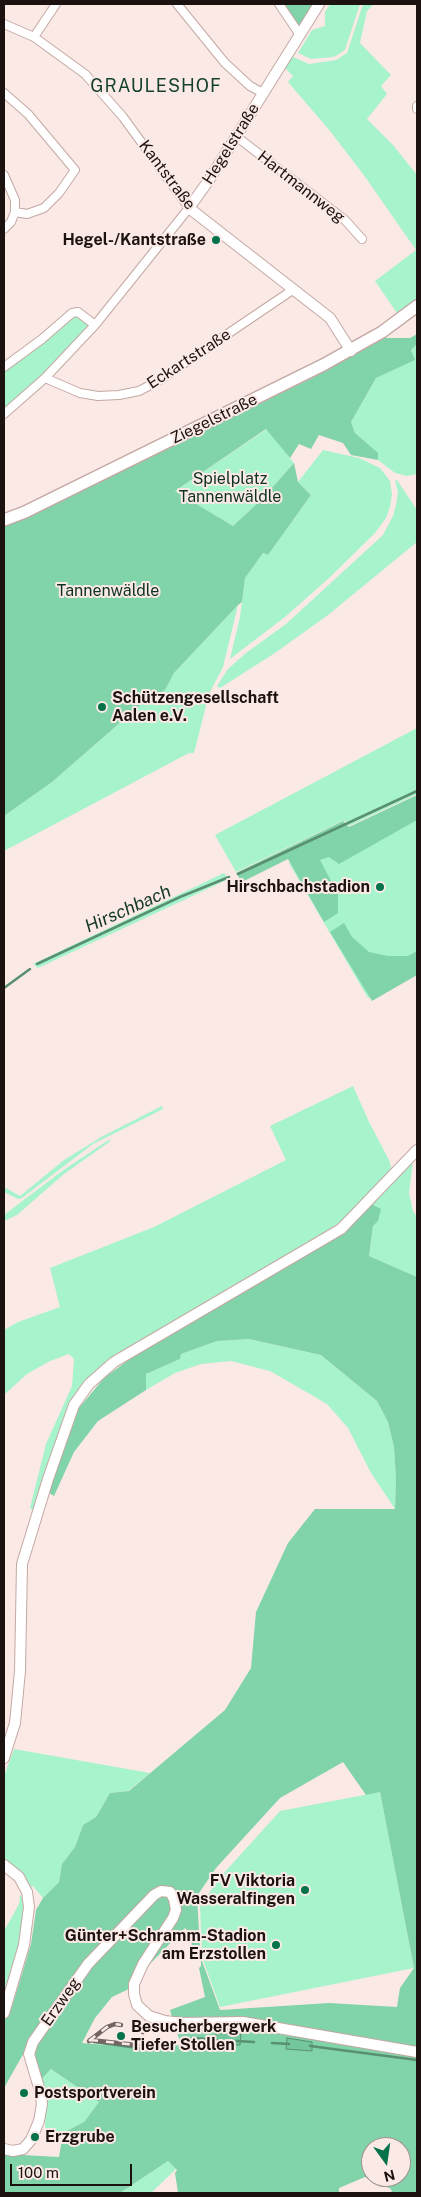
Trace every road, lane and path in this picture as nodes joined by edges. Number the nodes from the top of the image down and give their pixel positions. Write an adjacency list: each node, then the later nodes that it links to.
1 (56, 4): 7 (street)
2 (177, 4): 9 (street)
3 (279, 4): 6 (street)
4 (319, 4): 6 (street, Hegelstraße)
5 (4, 24): 7 (street, Kantstraße)
6 (300, 36): 9 (street, Hegelstraße)
7 (34, 37): 12 (street, Kantstraße)
8 (4, 93): 13 (street)
9 (263, 93): 10 (street, Hegelstraße)
10 (236, 137): 12 (street, Hegelstraße); 15 (street, Hartmannweg)
11 (4, 174): 13 (street)
12 (189, 208): 16 (street, Kantstraße); 18 (street, Hegelstraße)
13 (15, 212): 14 (street)
14 (4, 229)
15 (362, 239)
16 (294, 289): 19 (street, Kantstraße); 21 (street, Eckartstraße)
17 (417, 306): 19 (main road, Ziegelstraße)
18 (95, 325): 20 (street); 21 (street, Hegelstraße)
19 (351, 351): 23 (main road, Ziegelstraße)
20 (4, 367)
21 (45, 378): 22 (street, Hegelstraße)
22 (4, 414)
23 (4, 520)
24 (417, 1150): 25 (street)
25 (4, 1758)
26 (4, 1865): 27 (street)
27 (4, 2013)
28 (417, 2052): 29 (street, Erzweg)
29 (4, 2149)

